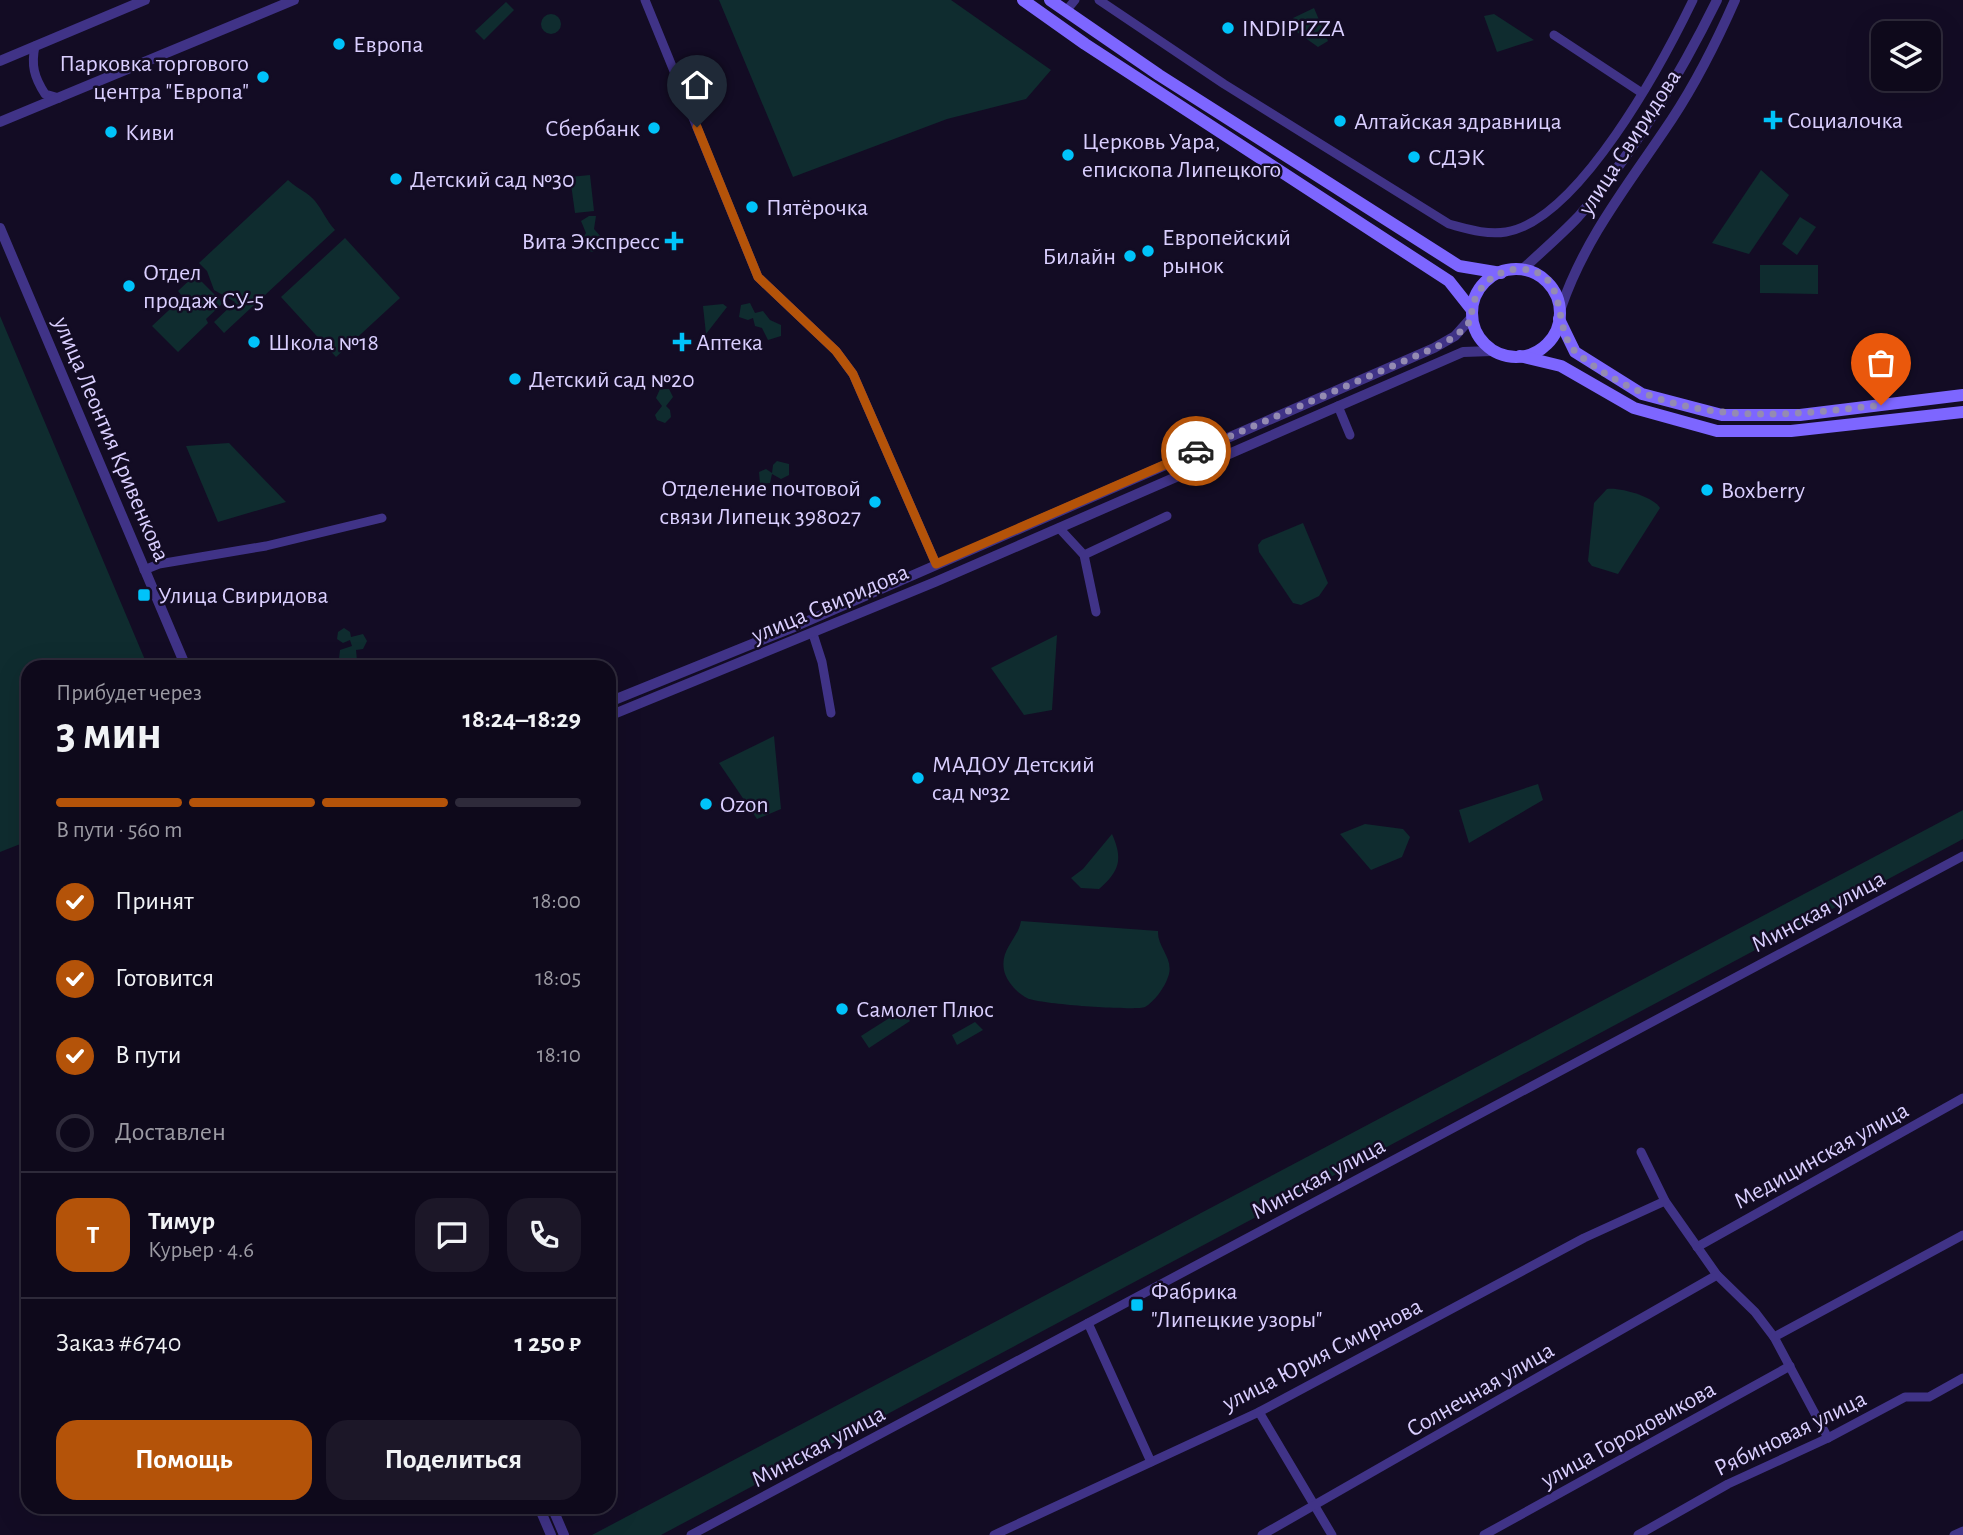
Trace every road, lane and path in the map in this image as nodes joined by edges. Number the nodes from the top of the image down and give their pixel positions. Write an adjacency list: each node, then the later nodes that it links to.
1 (145, 0): 13 (street)
2 (294, 0): 16 (street)
3 (645, 0): 33 (street)
4 (1023, 0): 21 (main road)
5 (1050, 0): 11 (main road)
6 (1075, 0): 11 (street)
7 (1099, 0): 15 (street, улица Свиридова)
8 (1693, 0): 15 (street, улица Свиридова)
9 (1717, 0): 19 (street, улица Свиридова)
10 (1735, 0): 22 (street, улица Свиридова)
11 (1066, 11): 20 (main road)
12 (1554, 35): 15 (street)
13 (35, 46): 14 (street); 16 (street)
14 (0, 61)
15 (1642, 93)
16 (59, 98): 17 (street)
17 (0, 122)
18 (0, 228): 34 (street, улица Леонтия Кривенкова)
19 (1523, 269): 20 (main road); 22 (main road)
20 (1501, 273): 21 (main road)
21 (1472, 313): 23 (main road); 33 (street, улица Свиридова)
22 (1560, 313): 24 (main road); 25 (main road)
23 (1492, 351): 24 (main road); 26 (street, улица Свиридова)
24 (1520, 356): 27 (main road)
25 (1963, 395)
26 (1338, 407): 28 (street); 31 (street, улица Свиридова)
27 (1963, 412)
28 (1350, 435)
29 (1167, 516): 32 (street)
30 (382, 518): 34 (street)
31 (1059, 528): 32 (street); 36 (street, улица Свиридова)
32 (1084, 555): 35 (street)
33 (936, 564): 38 (street, улица Свиридова)
34 (144, 570): 37 (street, улица Леонтия Кривенкова)
35 (1096, 612)
36 (813, 634): 39 (street, улица Свиридова); 40 (street)
37 (183, 660)
38 (616, 699)
39 (616, 713)
40 (831, 713)
41 (1963, 856): 48 (street, Минская улица)
42 (1963, 1098): 46 (street, Медицинская улица)
43 (1641, 1152): 44 (street)
44 (1665, 1201): 46 (street); 52 (street, улица Юрия Смирнова)
45 (1963, 1235): 49 (street)
46 (1698, 1247): 47 (street)
47 (1717, 1275): 49 (street); 55 (street, Солнечная улица)
48 (1088, 1323): 54 (street); 61 (street, Минская улица)
49 (1774, 1337): 50 (street)
50 (1790, 1366): 53 (street); 65 (street, улица Городовикова)
51 (1963, 1378): 53 (street, Рябиновая улица)
52 (1259, 1412): 54 (street, улица Юрия Смирнова); 55 (street)
53 (1828, 1438): 66 (street, Рябиновая улица)
54 (1151, 1462): 62 (street, улица Юрия Смирнова)
55 (1315, 1506): 63 (street, Солнечная улица); 64 (street)
56 (542, 1514): 59 (street)
57 (554, 1514): 60 (street)
58 (1963, 1531): 67 (street)
59 (551, 1535)
60 (564, 1535)
61 (691, 1535)
62 (994, 1535)
63 (1262, 1535)
64 (1332, 1535)
65 (1484, 1535)
66 (1638, 1535)
67 (1954, 1535)

